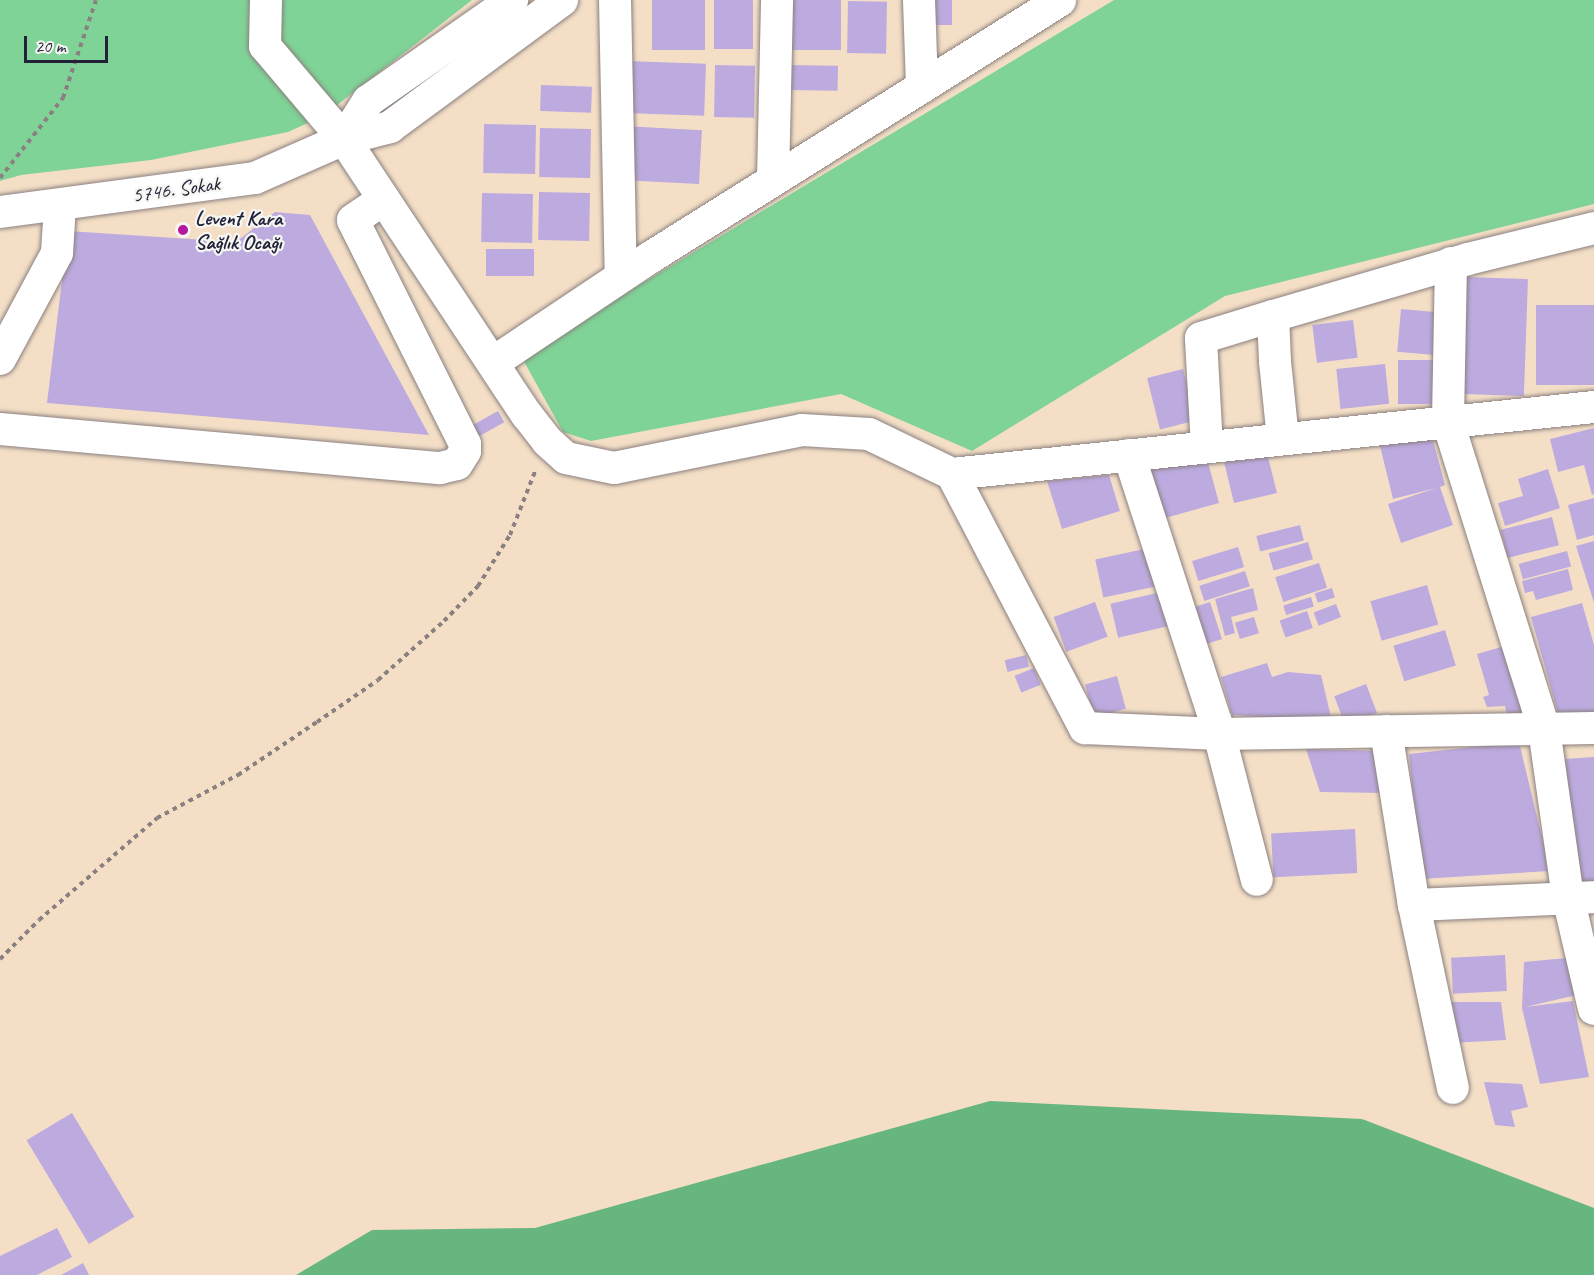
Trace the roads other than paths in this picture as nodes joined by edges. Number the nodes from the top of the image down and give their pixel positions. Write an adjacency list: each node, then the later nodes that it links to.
1 (266, 0): 9 (street)
2 (512, 0): 9 (street)
3 (562, 0): 9 (street, 5746. Sokak)
4 (615, 0): 16 (street)
5 (777, 0): 10 (street)
6 (919, 0): 8 (street)
7 (1051, 3): 8 (street)
8 (922, 87): 10 (street)
9 (344, 139): 11 (street); 12 (street, 5746. Sokak)
10 (773, 179): 16 (street)
11 (384, 199): 19 (street); 22 (street)
12 (60, 205): 13 (street, 5746. Sokak); 18 (street)
13 (0, 212)
14 (1594, 228): 15 (street)
15 (1451, 263): 17 (street); 21 (street)
16 (621, 276): 19 (street)
17 (1273, 316): 23 (street); 24 (street)
18 (0, 359)
19 (494, 362): 26 (street)
20 (1594, 407): 21 (street)
21 (1448, 422): 23 (street); 28 (street)
22 (0, 429)
23 (1283, 439): 24 (street)
24 (1207, 447): 25 (street)
25 (1129, 455): 26 (street); 30 (street)
26 (952, 474): 30 (street)
27 (1594, 728): 28 (street)
28 (1544, 729): 29 (street); 32 (street)
29 (1386, 731): 30 (street); 33 (street)
30 (1220, 734): 31 (street)
31 (1257, 880)
32 (1581, 897): 33 (street); 34 (street)
33 (1414, 905): 35 (street)
34 (1594, 1009)
35 (1453, 1088)

